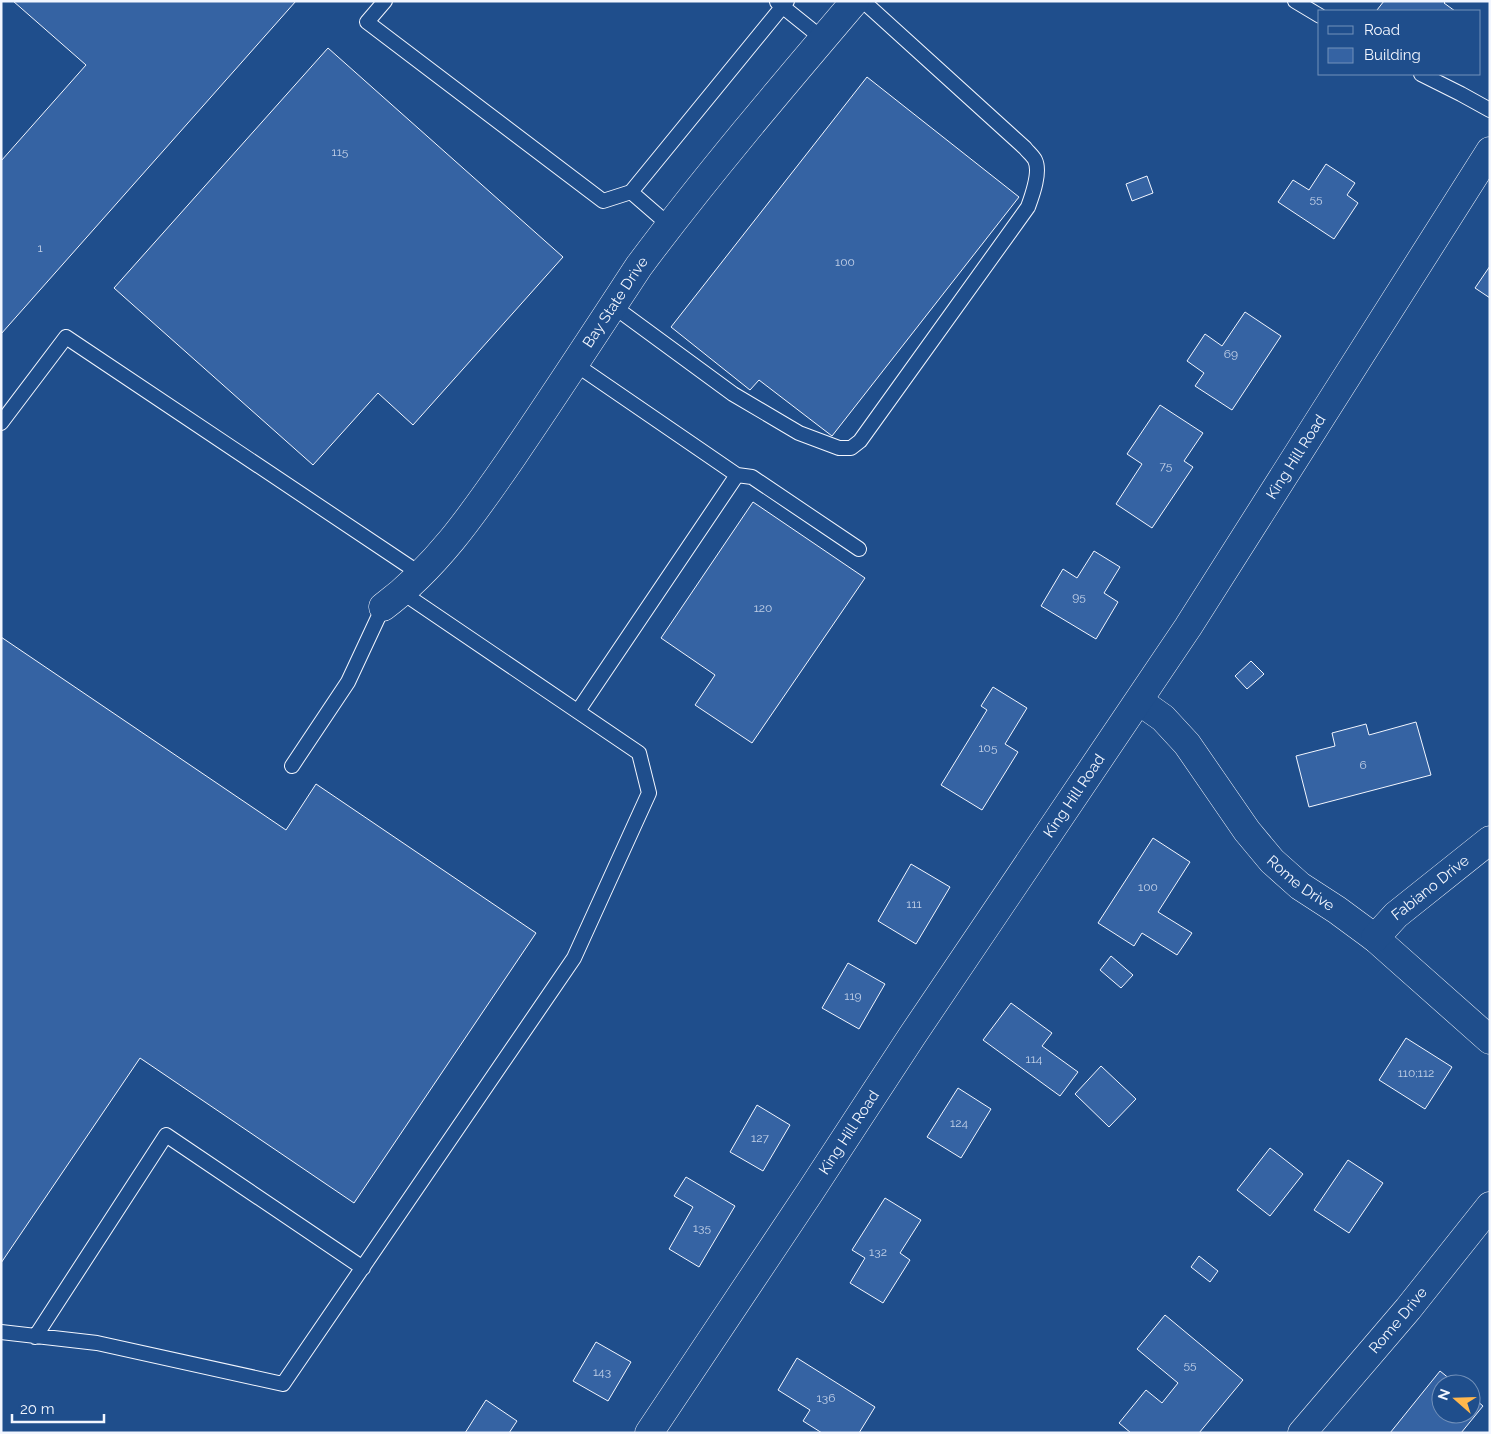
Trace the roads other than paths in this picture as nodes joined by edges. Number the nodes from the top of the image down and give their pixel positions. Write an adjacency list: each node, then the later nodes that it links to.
1 (385, 1): 11 (lane)
2 (856, 1): 7 (street, Bay State Drive)
3 (864, 1): 13 (lane)
4 (1295, 1): 6 (lane)
5 (782, 3): 7 (lane); 11 (lane)
6 (1318, 15)
7 (823, 39): 12 (street, Bay State Drive)
8 (1423, 75): 9 (lane)
9 (1490, 110)
10 (1490, 151): 19 (street, King Hill Road)
11 (631, 192): 12 (lane)
12 (669, 226): 13 (street, Bay State Drive)
13 (613, 306): 14 (street, Bay State Drive)
14 (575, 364): 16 (lane); 18 (street, Bay State Drive)
15 (1, 423): 18 (lane)
16 (737, 475): 17 (lane); 20 (lane)
17 (859, 549)
18 (403, 592): 20 (lane); 21 (lane)
19 (1139, 701): 23 (street, Rome Drive); 29 (street, King Hill Road)
20 (578, 711): 26 (lane)
21 (292, 766)
22 (1490, 840): 23 (street, Fabiano Drive)
23 (1374, 938): 24 (street, Rome Drive)
24 (1490, 1040)
25 (1490, 1206): 30 (street, Rome Drive)
26 (363, 1268): 28 (lane); 28 (lane)
27 (1, 1332): 28 (lane)
28 (36, 1337)
29 (649, 1433)
30 (1302, 1433)

